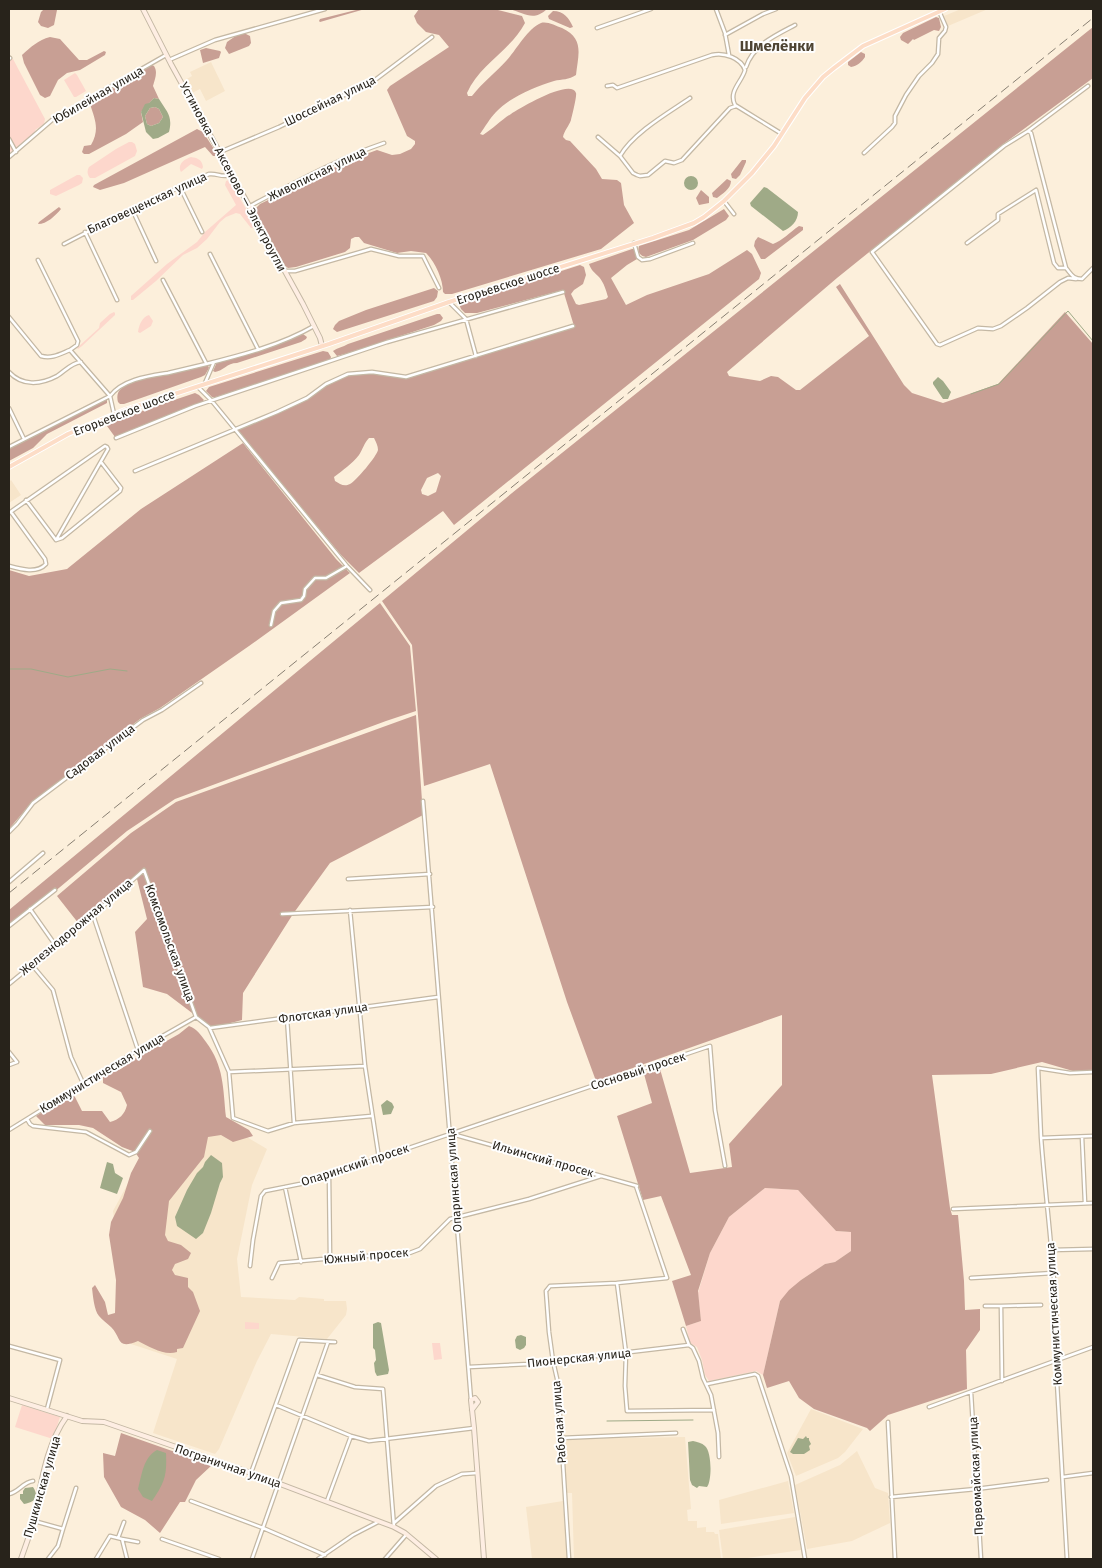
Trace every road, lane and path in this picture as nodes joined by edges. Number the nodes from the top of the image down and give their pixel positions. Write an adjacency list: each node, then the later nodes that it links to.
1 (143, 9): 12 (street, Устиновка — Аксеново — Электроугли)
2 (325, 9): 14 (street)
3 (651, 9): 9 (street)
4 (716, 9): 10 (street)
5 (776, 9): 10 (street)
6 (945, 9): 7 (main road, Егорьевское шоссе)
7 (939, 11): 21 (main road, Егорьевское шоссе); 27 (street)
8 (795, 25): 15 (street)
9 (597, 28)
10 (725, 35): 13 (street)
11 (432, 37): 26 (street, Шоссейная улица)
12 (166, 55): 14 (street, Устиновка — Аксеново — Электроугли); 25 (street, Юбилейная улица)
13 (729, 55): 15 (street); 16 (street)
14 (169, 60): 26 (street, Устиновка — Аксеново — Электроугли)
15 (745, 68): 19 (street)
16 (608, 86)
17 (1088, 86): 20 (street)
18 (690, 98): 28 (street)
19 (736, 106): 21 (street); 28 (street)
20 (1028, 131): 45 (street); 48 (street)
21 (782, 134): 32 (main road, Егорьевское шоссе)
22 (598, 137): 28 (street)
23 (9, 139): 25 (street)
24 (384, 143): 33 (street, Живописная улица)
25 (16, 152): 29 (street, Юбилейная улица)
26 (220, 152): 30 (street, Устиновка — Аксеново — Электроугли)
27 (864, 153)
28 (620, 156)
29 (9, 157)
30 (232, 175): 31 (street, Благовещенская улица); 33 (street, Устиновка — Аксеново — Электроугли)
31 (180, 186): 34 (street, Благовещенская улица); 37 (street)
32 (724, 201): 35 (street); 38 (main road, Егорьевское шоссе)
33 (250, 206): 47 (street, Устиновка — Аксеново — Электроугли)
34 (132, 209): 36 (street, Благовещенская улица); 44 (street)
35 (734, 214)
36 (85, 232): 41 (street, Благовещенская улица); 52 (street)
37 (202, 232)
38 (634, 243): 39 (street); 53 (main road, Егорьевское шоссе)
39 (693, 243)
40 (967, 243): 45 (street)
41 (64, 244)
42 (210, 254): 59 (street)
43 (38, 260): 60 (street)
44 (156, 262)
45 (1066, 268): 48 (street)
46 (1093, 268): 48 (street)
47 (284, 271): 50 (street); 56 (street, Устиновка — Аксеново — Электроугли)
48 (1076, 279)
49 (163, 280): 64 (street)
50 (439, 288)
51 (563, 292): 55 (street)
52 (117, 300)
53 (449, 302): 55 (street); 58 (main road, Егорьевское шоссе)
54 (9, 317): 60 (street)
55 (466, 319): 61 (street); 69 (street)
56 (314, 326): 58 (street, Устиновка — Аксеново — Электроугли); 59 (street)
57 (573, 326): 61 (street)
58 (322, 346): 66 (main road, Егорьевское шоссе)
59 (258, 349): 62 (street)
60 (70, 350): 63 (street)
61 (476, 356): 72 (street)
62 (214, 361): 64 (street); 66 (street)
63 (81, 362): 65 (street); 68 (street)
64 (206, 364): 68 (street)
65 (9, 372)
66 (205, 383): 67 (main road, Егорьевское шоссе)
67 (197, 386): 69 (street); 71 (main road, Егорьевское шоссе)
68 (110, 396): 71 (street); 74 (street)
69 (211, 400): 72 (street); 73 (street)
70 (9, 408): 74 (street)
71 (114, 414): 77 (main road, Егорьевское шоссе)
72 (235, 430): 78 (street); 83 (street)
73 (116, 438)
74 (24, 439): 75 (street)
75 (9, 447)
76 (101, 462): 79 (street); 81 (street); 81 (street)
77 (9, 467)
78 (135, 471)
79 (26, 500): 80 (street); 81 (street)
80 (10, 512): 82 (street)
81 (56, 540)
82 (9, 566)
83 (347, 566): 84 (street); 85 (street)
84 (370, 590)
85 (271, 625)
86 (201, 683): 88 (street, Садовая улица)
87 (423, 801): 91 (street, Опаринская улица)
88 (9, 832)
89 (43, 853): 93 (street)
90 (144, 870): 101 (street, Железнодорожная улица); 108 (street, Комсомольская улица)
91 (430, 874): 94 (street); 97 (street, Опаринская улица)
92 (9, 875): 93 (street)
93 (12, 879): 95 (street)
94 (348, 879)
95 (9, 882)
96 (55, 890): 98 (street)
97 (433, 907): 99 (street); 106 (street, Опаринская улица)
98 (30, 909): 102 (street); 103 (street)
99 (350, 910): 100 (street); 107 (street)
100 (282, 914)
101 (93, 915): 103 (street, Железнодорожная улица); 111 (street)
102 (9, 926)
103 (56, 946): 104 (street, Железнодорожная улица)
104 (32, 965): 105 (street, Железнодорожная улица); 118 (street)
105 (9, 984)
106 (438, 997): 107 (street, Флотская улица); 124 (street, Опаринская улица)
107 (359, 1008): 109 (street, Флотская улица); 114 (street)
108 (196, 1017): 110 (street); 111 (street, Коммунистическая улица)
109 (287, 1018): 110 (street, Флотская улица); 115 (street)
110 (208, 1027): 116 (street)
111 (138, 1050): 118 (street, Коммунистическая улица)
112 (9, 1052): 113 (street)
113 (9, 1065)
114 (365, 1066): 115 (street); 119 (street)
115 (290, 1070): 116 (street); 121 (street)
116 (229, 1072): 121 (street)
117 (1093, 1072): 127 (street, Коммунистическая улица)
118 (83, 1083): 120 (street, Коммунистическая улица)
119 (371, 1116): 121 (street); 128 (street)
120 (26, 1119): 122 (street, Коммунистическая улица); 123 (street)
121 (294, 1123)
122 (9, 1130)
123 (150, 1131)
124 (451, 1134): 128 (street, Опаринский просек); 129 (street, Сосновый просек); 131 (street, Ильинский просек); 137 (street, Опаринская улица)
125 (1093, 1136): 126 (street)
126 (1082, 1137): 127 (street); 134 (street)
127 (1041, 1138): 135 (street, Коммунистическая улица)
128 (378, 1158): 130 (street, Опаринский просек)
129 (725, 1166)
130 (329, 1175): 132 (street, Опаринский просек); 140 (street)
131 (602, 1176): 137 (street); 146 (street, Ильинский просек)
132 (285, 1187): 141 (street); 142 (street, Опаринский просек)
133 (1093, 1202): 134 (street)
134 (1085, 1203): 135 (street)
135 (1048, 1204): 136 (street); 139 (street, Коммунистическая улица)
136 (953, 1209)
137 (457, 1218): 140 (street, Южный просек); 159 (street, Опаринская улица)
138 (1093, 1249): 139 (street)
139 (1052, 1250): 143 (street, Коммунистическая улица)
140 (330, 1258): 141 (street, Южный просек)
141 (301, 1262): 144 (street, Южный просек)
142 (250, 1266)
143 (1054, 1273): 145 (street); 158 (street, Коммунистическая улица)
144 (272, 1278)
145 (971, 1278)
146 (617, 1283): 156 (street); 157 (street, Рабочая улица)
147 (1041, 1305): 149 (street)
148 (985, 1306): 149 (street)
149 (1001, 1306): 161 (street)
150 (683, 1329): 153 (street)
151 (328, 1342): 152 (street); 160 (street); 166 (street)
152 (335, 1342)
153 (689, 1345): 156 (street, Пионерская улица); 162 (street)
154 (9, 1346): 168 (street)
155 (1093, 1347): 158 (street)
156 (626, 1353): 157 (street, Пионерская улица); 169 (street)
157 (553, 1361): 159 (street, Пионерская улица); 176 (street, Рабочая улица)
158 (1058, 1361): 161 (street); 182 (street, Коммунистическая улица)
159 (469, 1367): 165 (street, Опаринская улица)
160 (316, 1375): 171 (street); 177 (street)
161 (1002, 1381): 163 (street)
162 (706, 1384): 169 (street); 215 (street)
163 (971, 1392): 167 (street); 187 (street, Первомайская улица)
164 (9, 1398): 168 (street, Пограничная улица)
165 (471, 1400): 173 (street)
166 (276, 1405): 171 (street); 181 (street)
167 (929, 1407)
168 (47, 1410): 170 (street, Пограничная улица)
169 (714, 1410): 178 (street)
170 (67, 1416): 181 (street, Пограничная улица); 192 (street, Пушкинская улица)
171 (303, 1416): 175 (street); 185 (street)
172 (888, 1422): 189 (street)
173 (474, 1428): 177 (street); 179 (street)
174 (676, 1433): 176 (street)
175 (352, 1436): 177 (street); 191 (street)
176 (561, 1438): 214 (street, Рабочая улица)
177 (388, 1439): 195 (street)
178 (719, 1457)
179 (477, 1473): 195 (street); 213 (street)
180 (1093, 1473): 182 (street)
181 (251, 1474): 185 (street, Пограничная улица)
182 (1062, 1478): 218 (street, Коммунистическая улица)
183 (33, 1480): 188 (street)
184 (1046, 1480): 187 (street)
185 (280, 1484): 191 (street, Пограничная улица); 196 (street)
186 (76, 1488): 197 (street)
187 (976, 1489): 189 (street); 217 (street, Первомайская улица)
188 (9, 1494)
189 (891, 1496): 216 (street)
190 (191, 1501): 196 (street)
191 (327, 1501): 194 (street, Пограничная улица)
192 (33, 1521): 197 (street); 204 (street, Пушкинская улица)
193 (124, 1522): 199 (street)
194 (378, 1522): 195 (street, Пограничная улица); 203 (street)
195 (394, 1525): 198 (street, Пограничная улица)
196 (263, 1528): 203 (street); 209 (street)
197 (62, 1529): 205 (street)
198 (406, 1535): 211 (street); 212 (street, Пограничная улица)
199 (118, 1538): 200 (street); 206 (street)
200 (122, 1539): 202 (street); 207 (street)
201 (162, 1539): 208 (street)
202 (138, 1542)
203 (325, 1555): 210 (street)
204 (21, 1559)
205 (48, 1559)
206 (96, 1559)
207 (127, 1559)
208 (219, 1559)
209 (252, 1559)
210 (318, 1559)
211 (385, 1559)
212 (436, 1559)
213 (484, 1559)
214 (569, 1559)
215 (806, 1559)
216 (894, 1559)
217 (981, 1559)
218 (1067, 1559)

